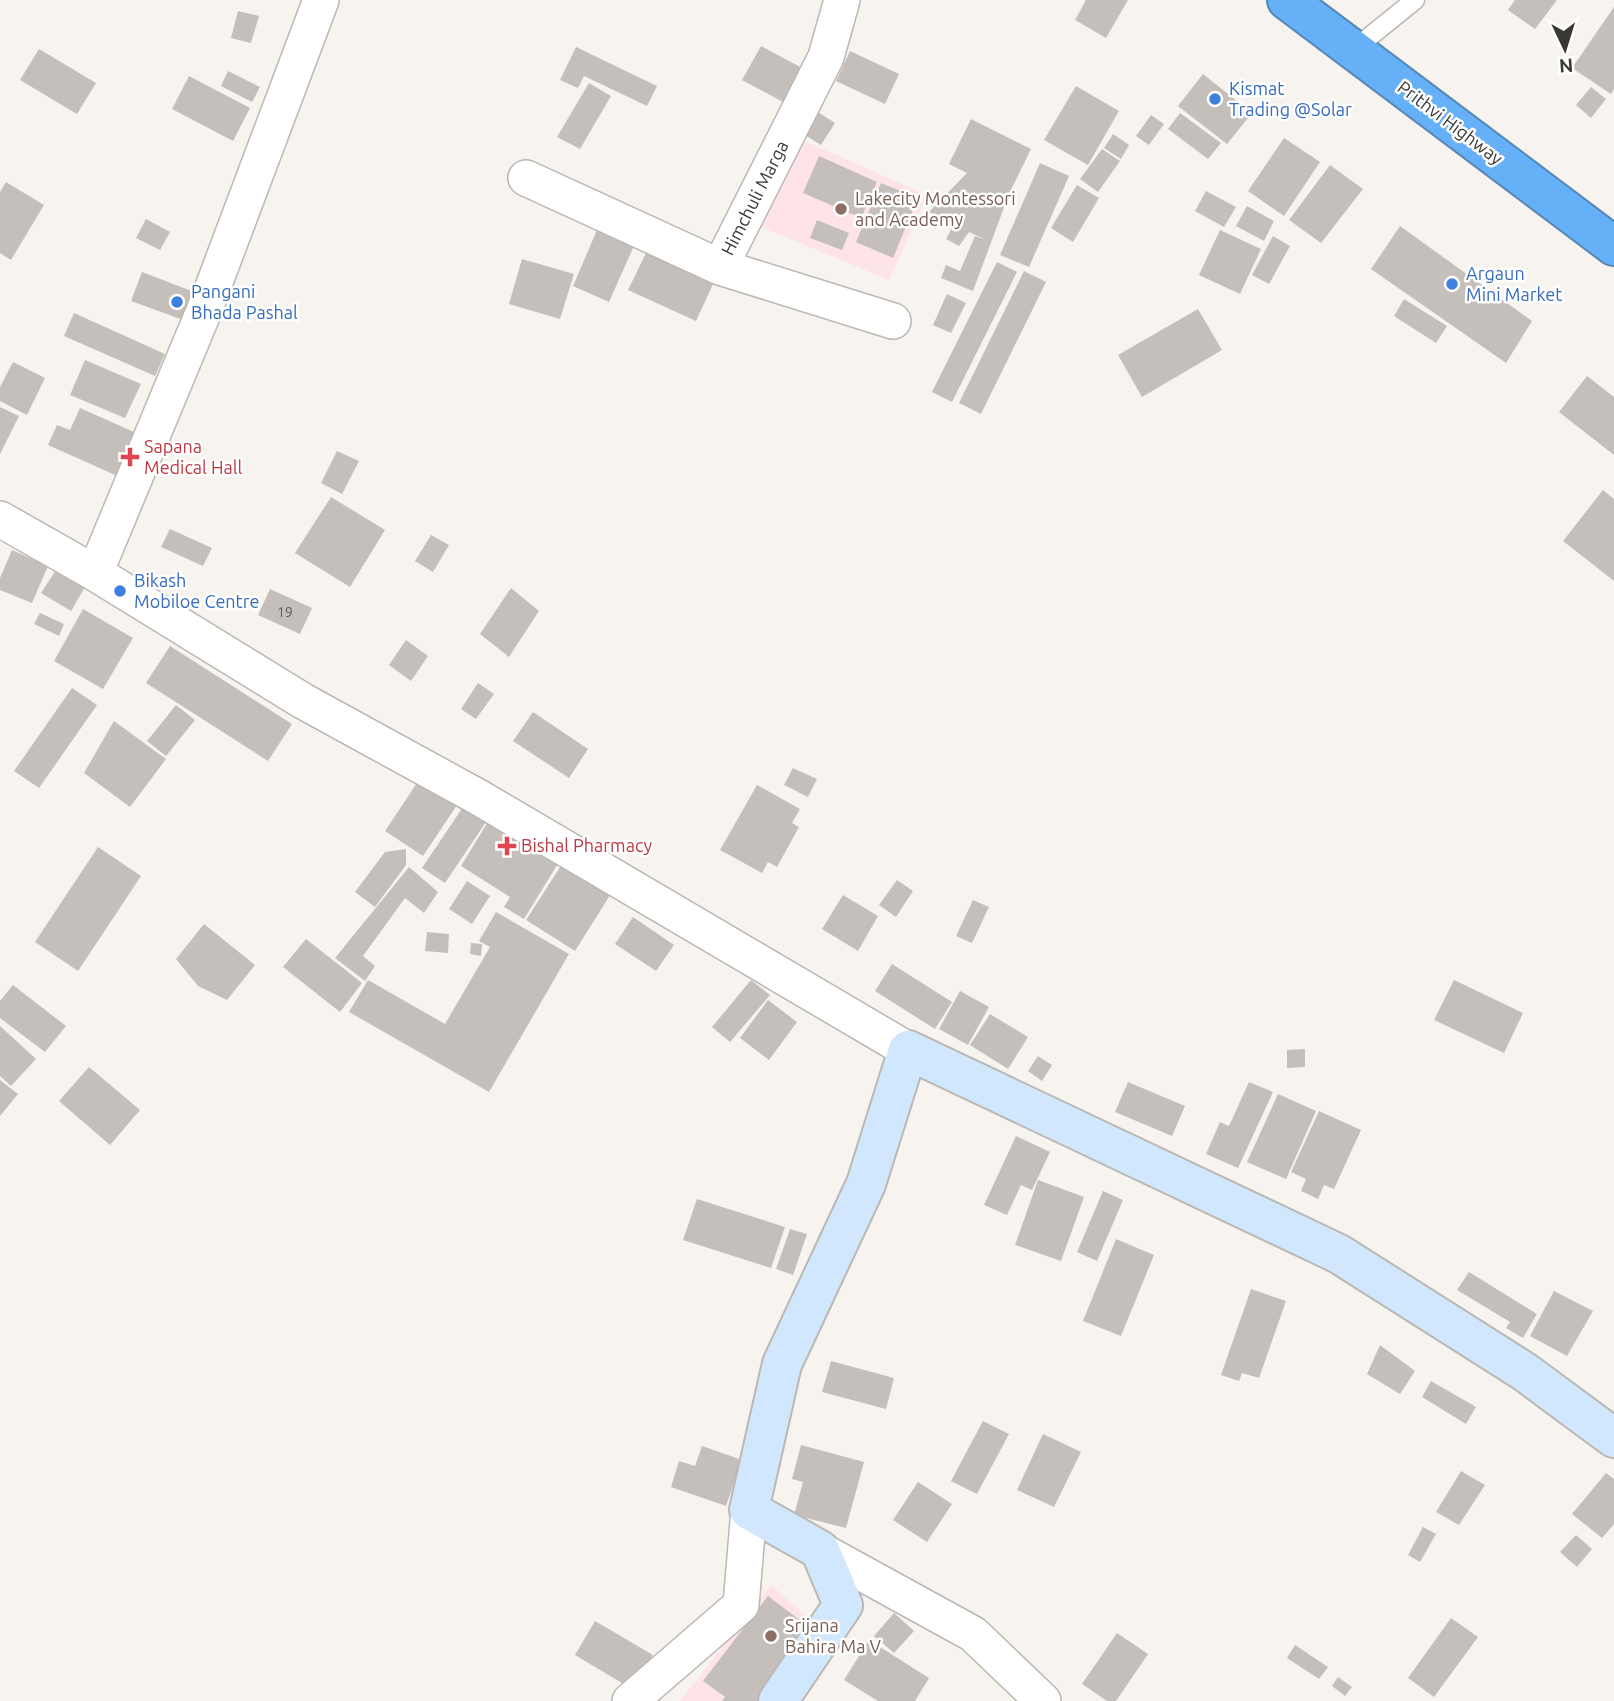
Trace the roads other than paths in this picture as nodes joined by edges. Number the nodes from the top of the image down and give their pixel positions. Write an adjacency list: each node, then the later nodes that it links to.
1 (321, 0): 11 (street)
2 (842, 0): 8 (street, Himchuli Marga)
3 (1287, 0): 5 (highway, Prithvi Highway)
4 (1415, 0): 5 (lane)
5 (1353, 50): 7 (highway, Prithvi Highway)
6 (526, 178): 8 (street)
7 (1614, 246)
8 (720, 267): 9 (street, Himchuli Marga)
9 (893, 321)
10 (0, 519): 11 (street)
11 (95, 573): 12 (street)
12 (908, 1050): 13 (main road); 14 (main road)
13 (1614, 1438)
14 (749, 1510): 15 (main road); 16 (street)
15 (820, 1550): 17 (main road); 18 (street)
16 (631, 1701)
17 (778, 1701)
18 (1043, 1701)

